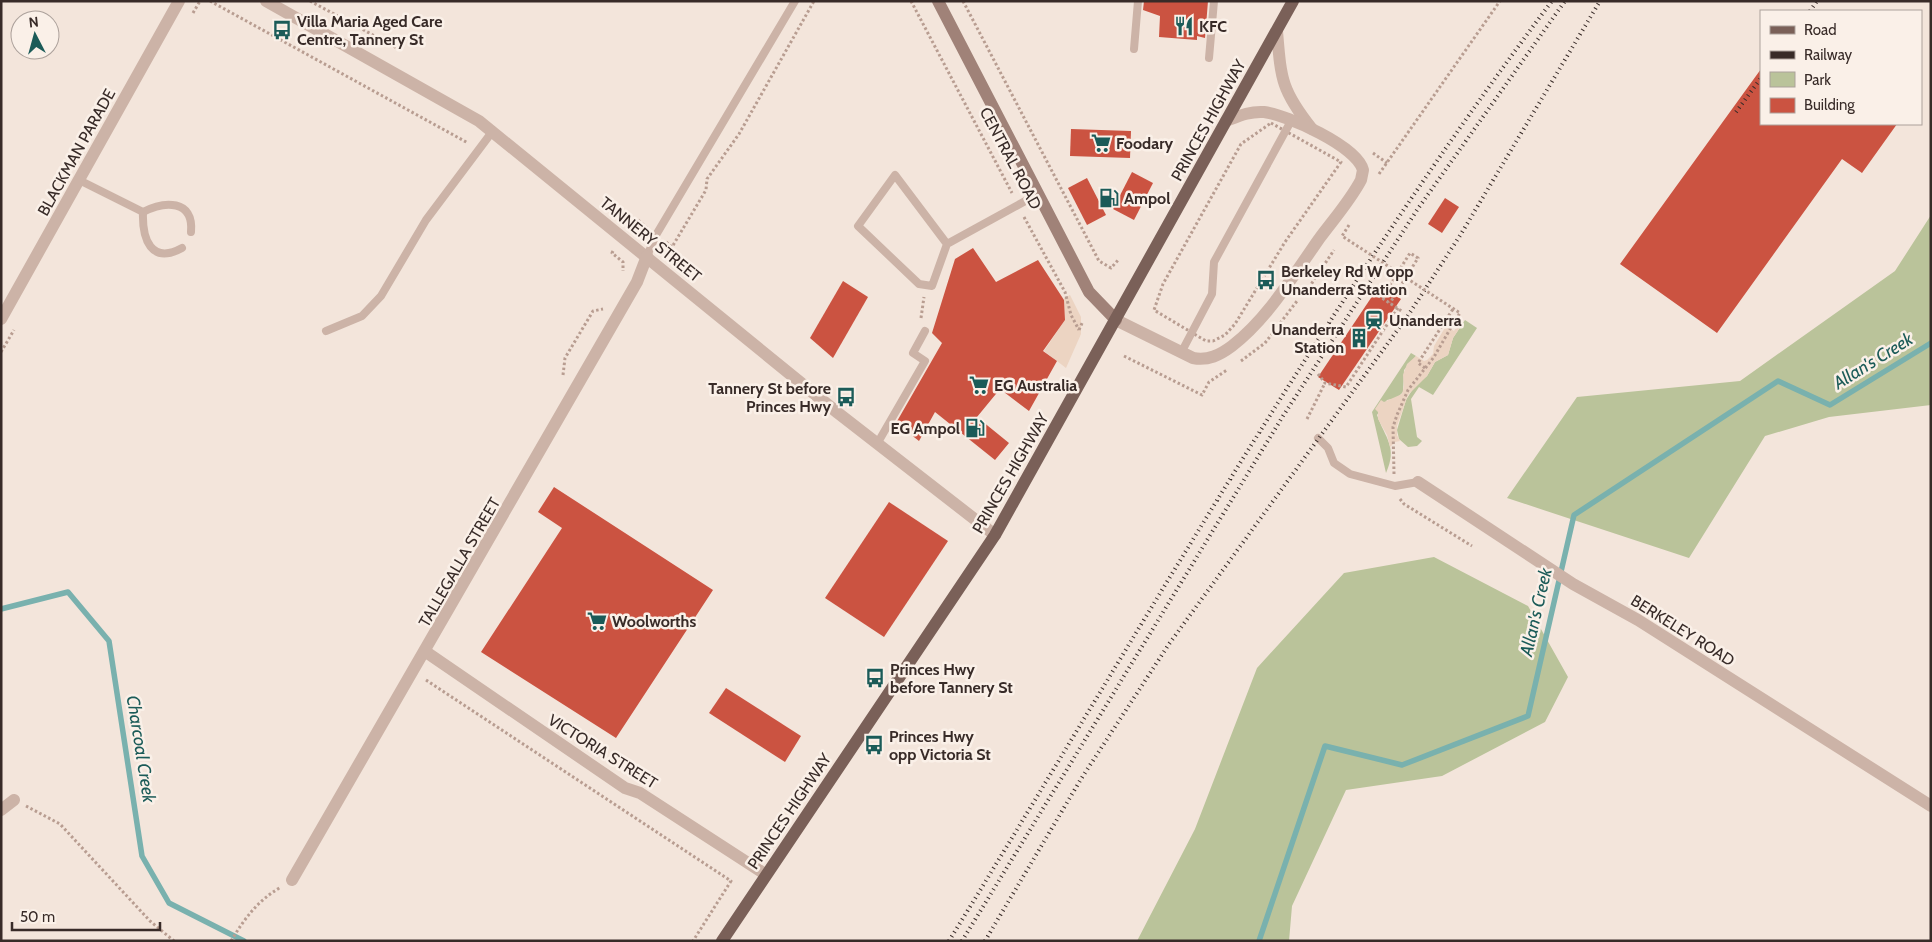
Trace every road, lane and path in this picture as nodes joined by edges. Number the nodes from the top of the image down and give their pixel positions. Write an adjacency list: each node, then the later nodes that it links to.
1 (179, 1): 22 (street, BLACKMAN PARADE)
2 (210, 1): 21 (path)
3 (266, 1): 20 (street, TANNERY STREET)
4 (310, 1): 14 (path)
5 (795, 1): 34 (lane)
6 (814, 1): 31 (path)
7 (911, 1): 24 (path, CENTRAL ROAD)
8 (938, 1): 23 (street, CENTRAL ROAD)
9 (963, 1): 35 (path, CENTRAL ROAD)
10 (1138, 1): 15 (lane)
11 (1214, 1): 16 (lane)
12 (1293, 1): 13 (main road, PRINCES HIGHWAY)
13 (1277, 31): 17 (main road, PRINCES HIGHWAY); 19 (street)
14 (397, 48)
15 (1134, 49)
16 (1209, 58)
17 (1226, 121): 18 (street); 46 (main road, PRINCES HIGHWAY)
18 (1288, 126): 19 (street); 50 (lane); 50 (path); 50 (path)
19 (1312, 129): 51 (street)
20 (492, 132): 34 (street, TANNERY STREET); 48 (lane)
21 (472, 145)
22 (79, 180): 25 (lane); 45 (street, BLACKMAN PARADE)
23 (1038, 194): 24 (lane); 46 (street, CENTRAL ROAD)
24 (1018, 205): 32 (lane); 47 (path, CENTRAL ROAD)
25 (143, 212): 29 (lane); 33 (lane)
26 (637, 219): 28 (path)
27 (1349, 225): 30 (path, bridge)
28 (648, 229)
29 (191, 232)
30 (1342, 236): 36 (path, bridge); 38 (path)
31 (665, 242)
32 (947, 244): 37 (lane); 37 (lane)
33 (182, 248)
34 (647, 256): 59 (street, TANNERY STREET); 64 (street, TALLEGALLA STREET)
35 (1119, 259)
36 (1398, 273): 40 (path); 41 (path); 43 (path, bridge)
37 (926, 285): 49 (path)
38 (1308, 290)
39 (1370, 290): 40 (path)
40 (1382, 298): 41 (path)
41 (1390, 303): 42 (path)
42 (1398, 308): 44 (path); 56 (path)
43 (1453, 308): 53 (path, bridge); 53 (path)
44 (1404, 312)
45 (1, 319)
46 (1116, 320): 51 (street); 62 (main road, PRINCES HIGHWAY)
47 (1083, 321)
48 (326, 331)
49 (925, 331): 59 (lane)
50 (1192, 333): 51 (lane)
51 (1181, 354)
52 (1124, 356): 55 (path)
53 (1425, 368): 61 (path)
54 (1318, 374): 56 (path)
55 (1218, 375)
56 (1325, 383): 57 (path)
57 (1307, 418)
58 (1318, 438): 61 (lane)
59 (877, 444): 62 (street, TANNERY STREET)
60 (1418, 482): 61 (lane); 67 (street, BERKELEY ROAD)
61 (1395, 486): 63 (path)
62 (995, 535): 69 (main road, PRINCES HIGHWAY)
63 (1472, 546)
64 (426, 652): 69 (street, VICTORIA STREET); 70 (street, TALLEGALLA STREET)
65 (433, 685): 73 (path)
66 (14, 800): 68 (street); 71 (path)
67 (1931, 806)
68 (1, 810)
69 (765, 874): 74 (main road, PRINCES HIGHWAY)
70 (292, 880): 72 (path)
71 (174, 941)
72 (231, 941)
73 (693, 941)
74 (722, 941)

